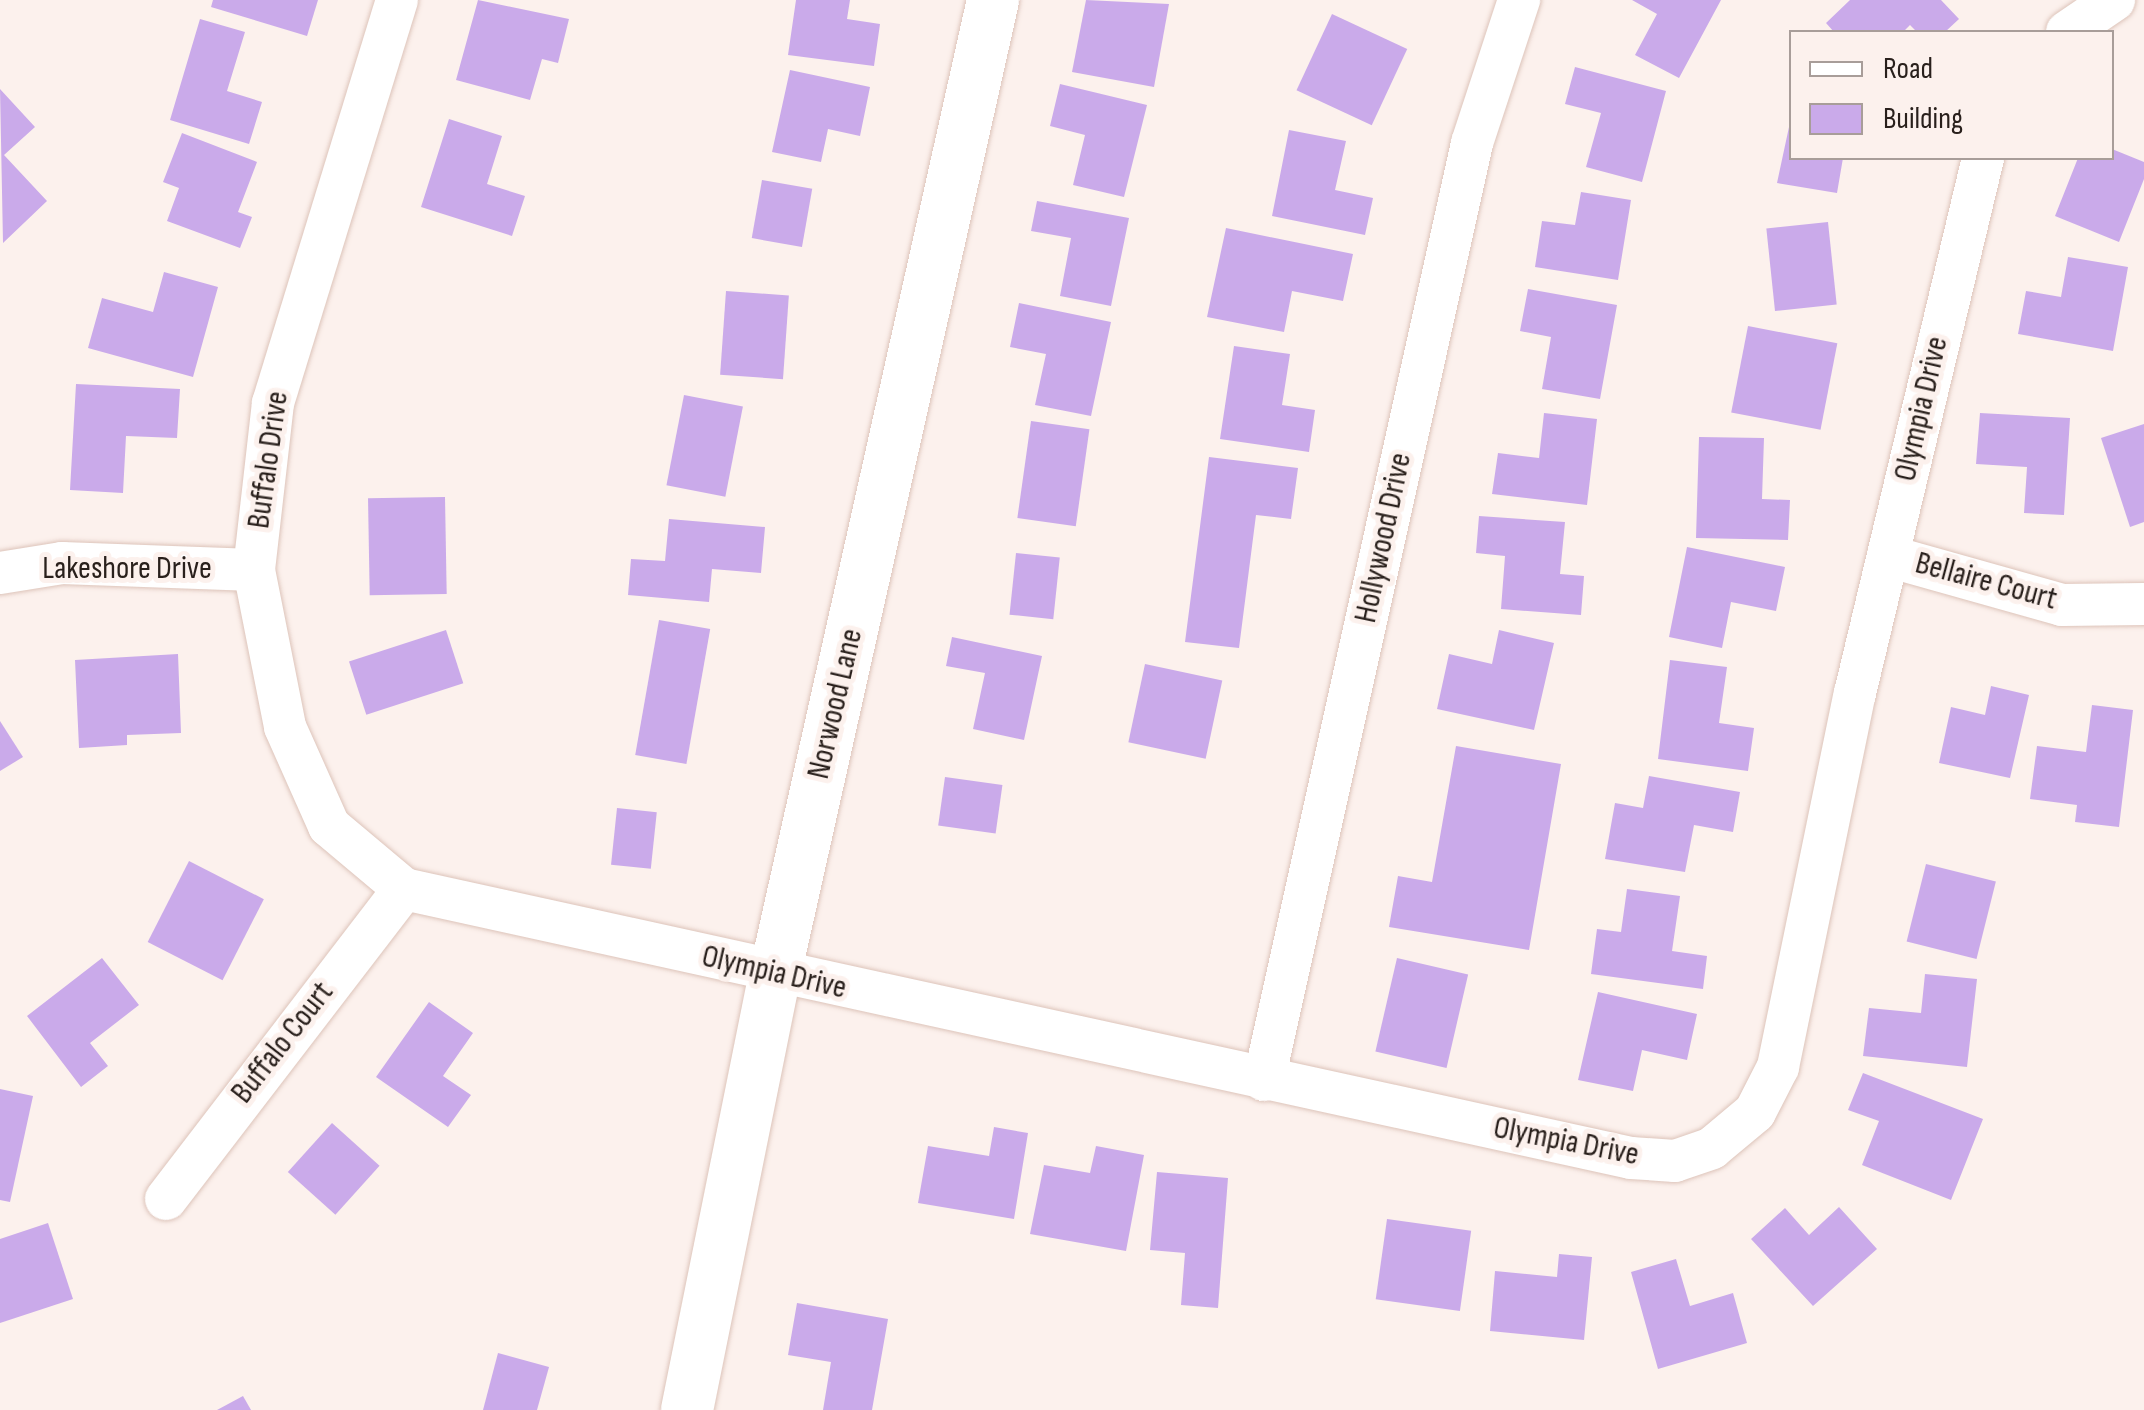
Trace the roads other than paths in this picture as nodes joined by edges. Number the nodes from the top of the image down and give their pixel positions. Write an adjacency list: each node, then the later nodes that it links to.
1 (397, 0): 8 (street, Buffalo Drive)
2 (993, 0): 12 (street, Norwood Lane)
3 (1520, 0): 13 (street, Hollywood Drive)
4 (2114, 0): 5 (street)
5 (2070, 30)
6 (1983, 160): 7 (street, Olympia Drive)
7 (1888, 556): 10 (street, Bellaire Court); 13 (street, Olympia Drive)
8 (254, 570): 9 (street, Lakeshore Drive); 11 (street, Buffalo Drive)
9 (0, 574)
10 (2144, 604)
11 (404, 890): 12 (street, Olympia Drive); 14 (street, Buffalo Court)
12 (775, 974): 13 (street, Olympia Drive); 15 (street, Norwood Lane)
13 (1264, 1080)
14 (166, 1199)
15 (688, 1410)

